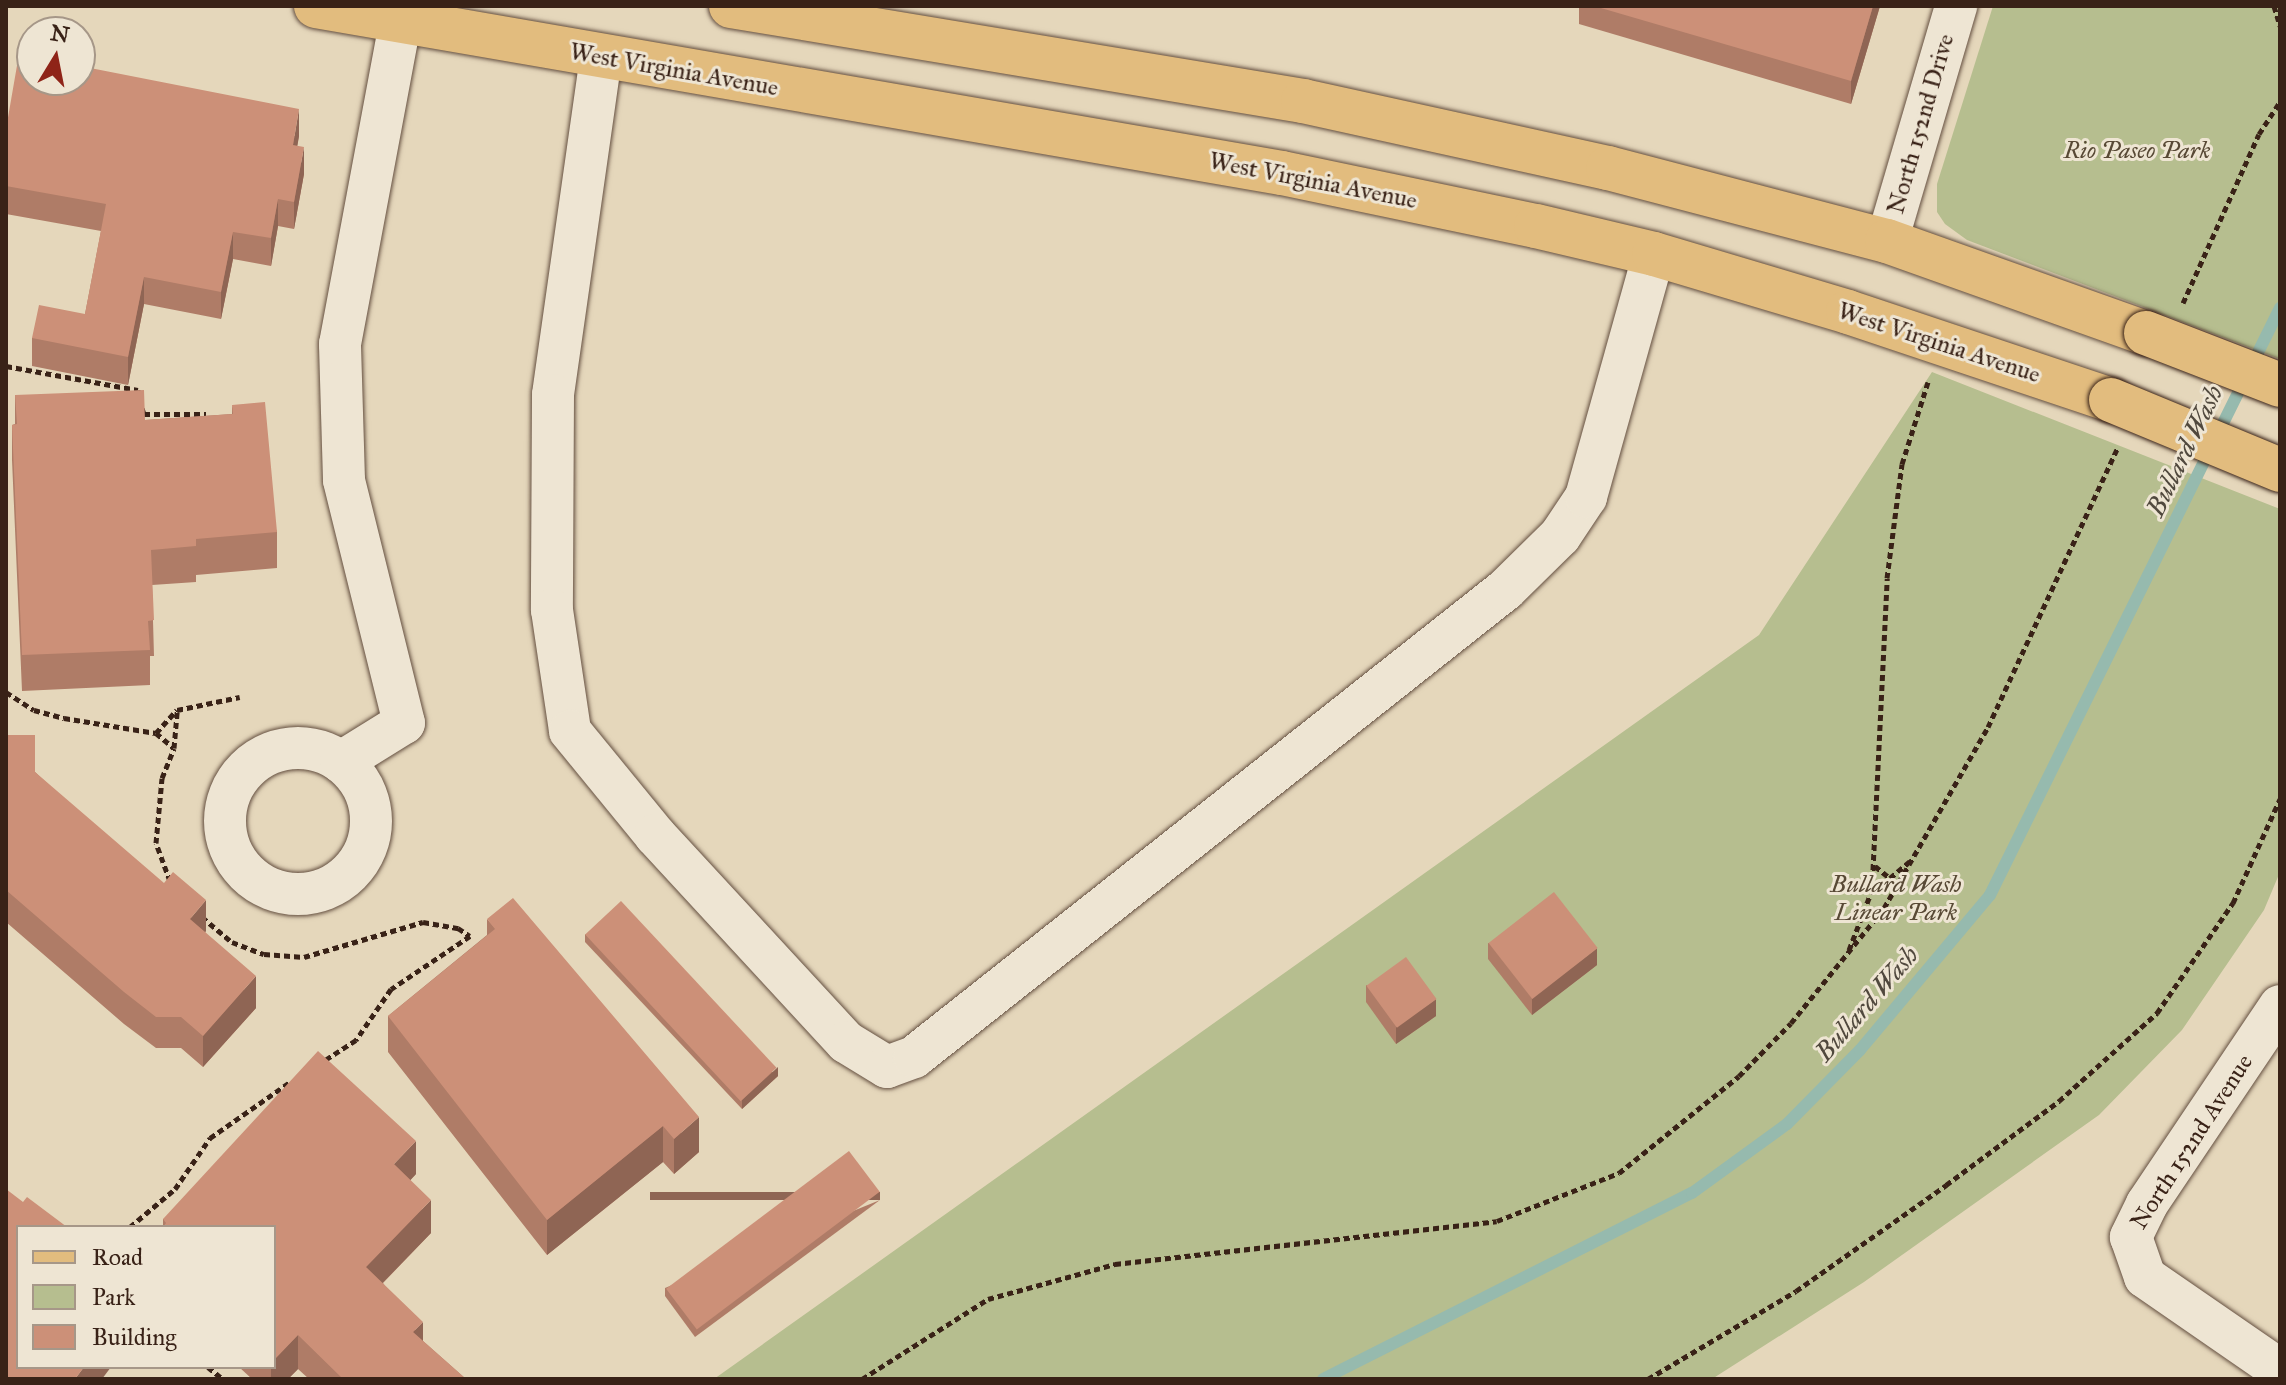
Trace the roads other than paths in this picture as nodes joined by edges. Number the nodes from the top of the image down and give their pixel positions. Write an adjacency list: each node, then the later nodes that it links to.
1 (316, 6): 4 (main road, West Virginia Avenue)
2 (731, 6): 6 (main road)
3 (1956, 6): 6 (street, North 152nd Drive)
4 (402, 14): 5 (main road, West Virginia Avenue); 10 (street)
5 (601, 57): 7 (main road, West Virginia Avenue); 7 (street)
6 (1887, 241): 8 (main road, bridge)
7 (1654, 254): 9 (main road, West Virginia Avenue, bridge)
8 (2280, 385)
9 (2280, 470)
10 (341, 762)
11 (2280, 1006): 12 (street, North 152nd Avenue)
12 (2280, 1370)

